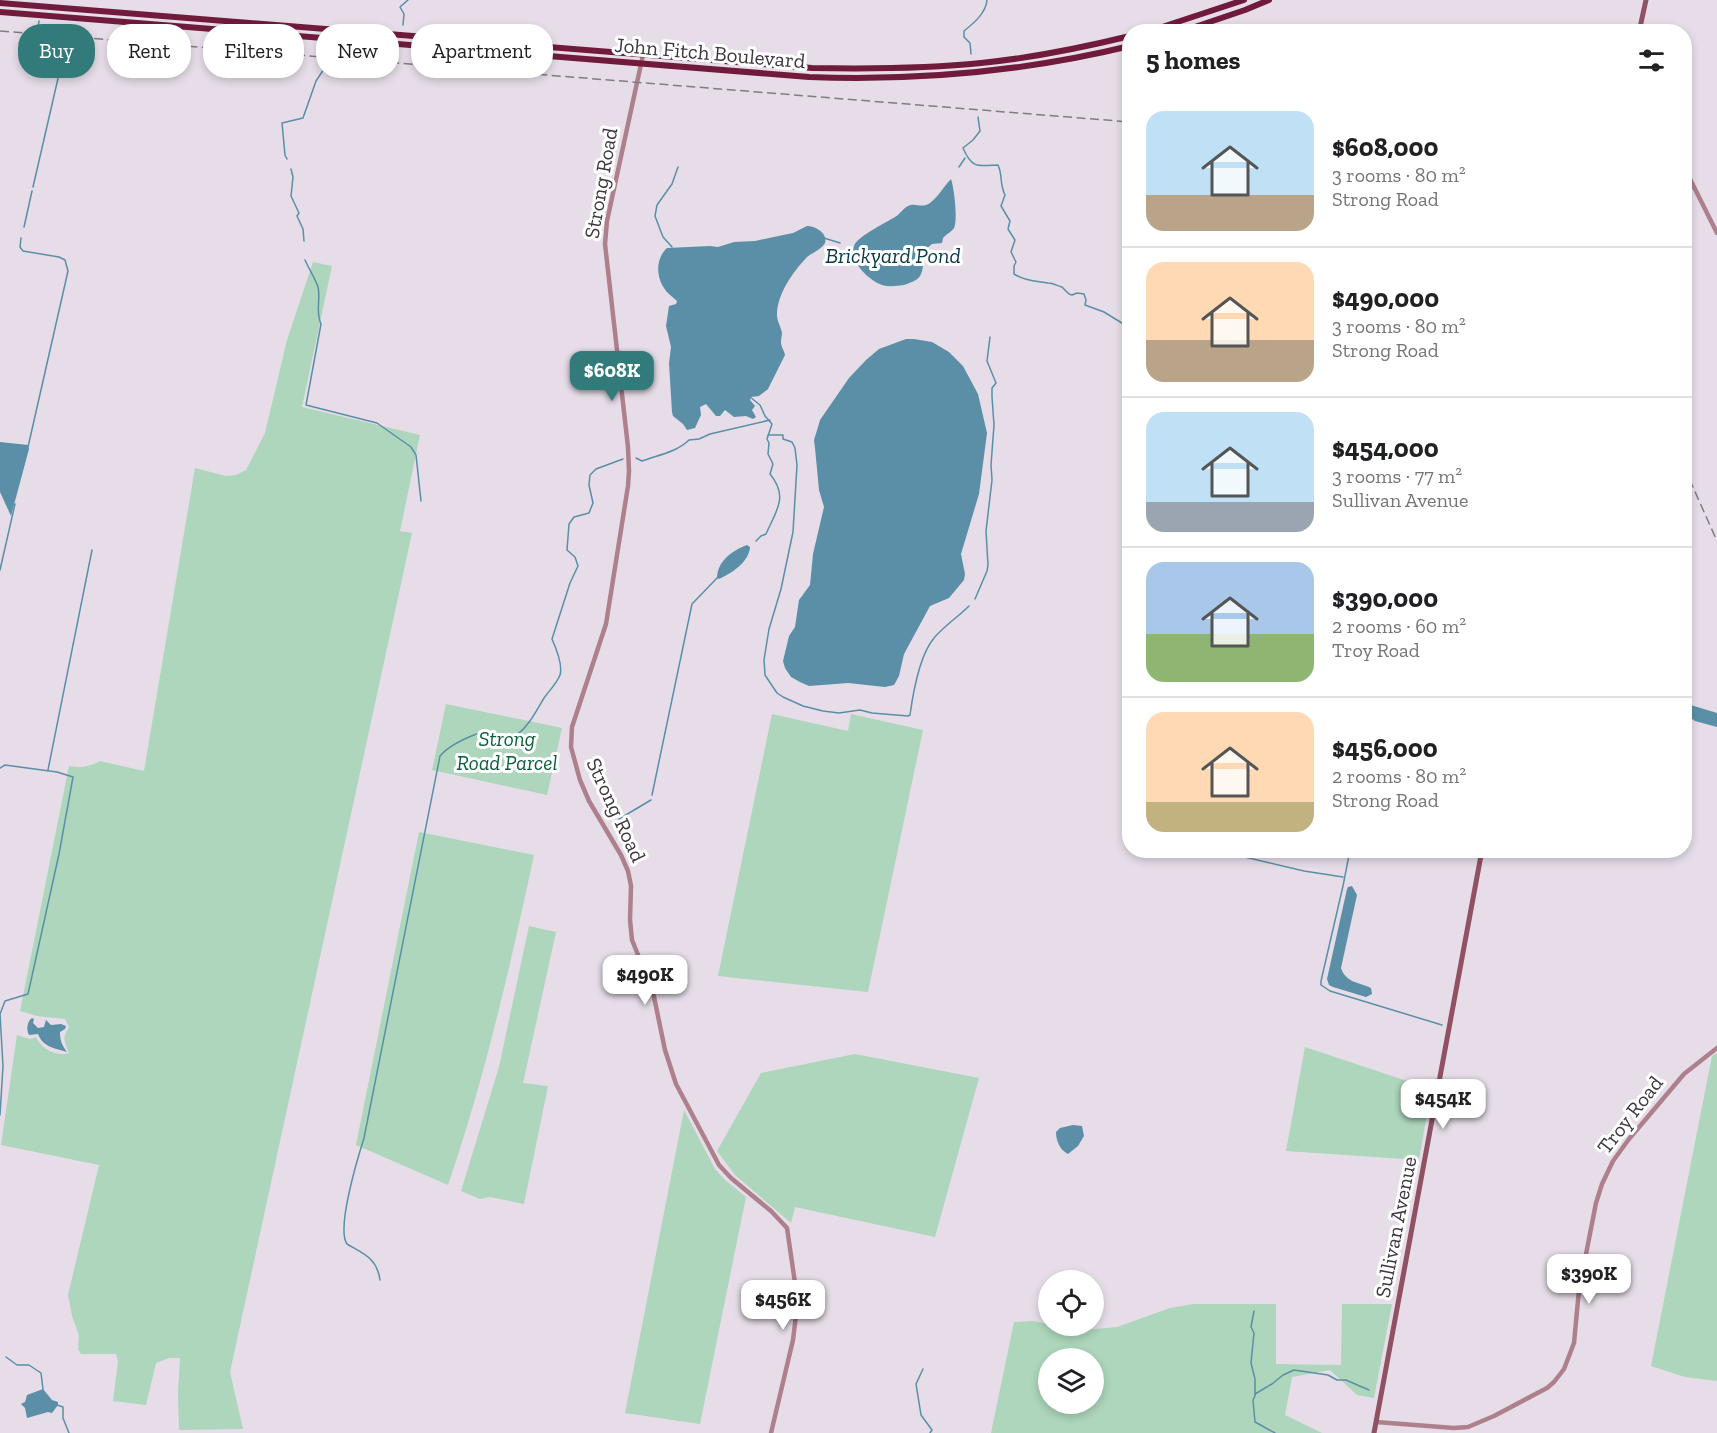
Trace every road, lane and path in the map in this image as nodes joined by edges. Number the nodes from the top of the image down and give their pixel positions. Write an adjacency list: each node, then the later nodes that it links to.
1 (1244, 0): 6 (highway)
2 (1269, 0): 7 (highway)
3 (1646, 0): 8 (main road)
4 (0, 3): 12 (highway, John Fitch Boulevard)
5 (0, 12): 14 (highway, John Fitch Boulevard)
6 (1171, 24)
7 (1204, 24)
8 (1641, 24)
9 (1122, 38): 10 (highway, John Fitch Boulevard)
10 (1086, 46): 13 (highway); 15 (highway, John Fitch Boulevard)
11 (1122, 47): 13 (highway, John Fitch Boulevard)
12 (643, 54): 14 (street, Strong Road); 15 (highway, John Fitch Boulevard)
13 (1088, 55): 16 (highway, John Fitch Boulevard)
14 (641, 64): 16 (highway, John Fitch Boulevard); 22 (street, Strong Road)
15 (902, 68): 16 (highway)
16 (902, 78)
17 (1692, 183): 18 (street)
18 (1717, 233)
19 (1481, 858): 21 (main road, Sullivan Avenue)
20 (1717, 1048): 21 (street, Troy Road)
21 (1376, 1422): 23 (main road, Sullivan Avenue)
22 (771, 1433)
23 (1374, 1433)

